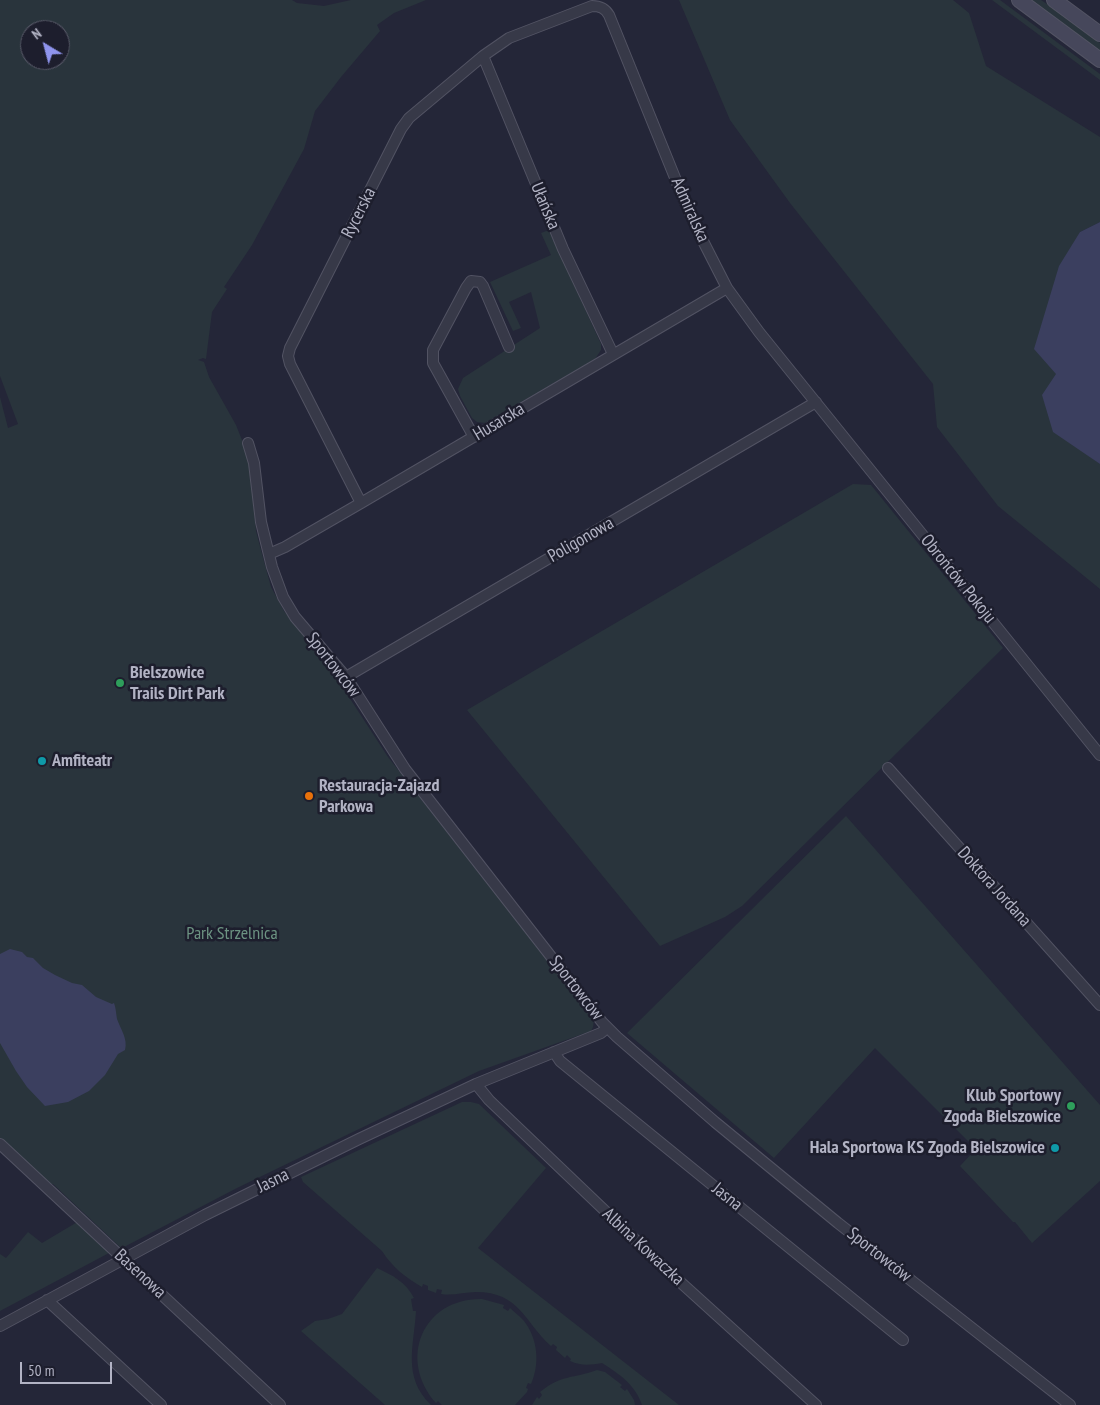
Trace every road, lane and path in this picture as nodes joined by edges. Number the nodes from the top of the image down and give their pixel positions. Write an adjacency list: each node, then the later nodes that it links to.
1 (1019, 0): 6 (main road)
2 (1054, 0): 4 (main road)
3 (592, 6): 5 (street, Rycerska); 7 (street, Admiralska)
4 (1100, 34)
5 (483, 56): 9 (street, Ułańska); 13 (street, Rycerska)
6 (1100, 60)
7 (727, 288): 9 (street, Husarska); 10 (street, Admiralska)
8 (509, 347): 11 (street)
9 (613, 354): 11 (street, Husarska)
10 (816, 402): 15 (street, Poligonowa); 16 (street, Obrońców Pokoju)
11 (474, 437): 13 (street, Husarska)
12 (248, 443): 14 (street, Sportowców)
13 (361, 503): 14 (street, Husarska)
14 (269, 554): 15 (street, Sportowców)
15 (346, 677): 19 (street, Sportowców)
16 (1100, 755)
17 (888, 768): 18 (street, Doktora Jordana)
18 (1100, 1006)
19 (608, 1028): 20 (street, Jasna); 30 (street, Sportowców)
20 (554, 1052): 21 (street, Jasna); 26 (street, Jasna)
21 (476, 1084): 23 (street, Jasna); 29 (street, Albina Kowaczka)
22 (0, 1144): 23 (street, Basenowa)
23 (124, 1258): 24 (street, Jasna); 28 (street, Basenowa)
24 (47, 1300): 25 (street, Jasna); 27 (street)
25 (0, 1326)
26 (903, 1340)
27 (161, 1405)
28 (280, 1405)
29 (816, 1405)
30 (1070, 1405)

